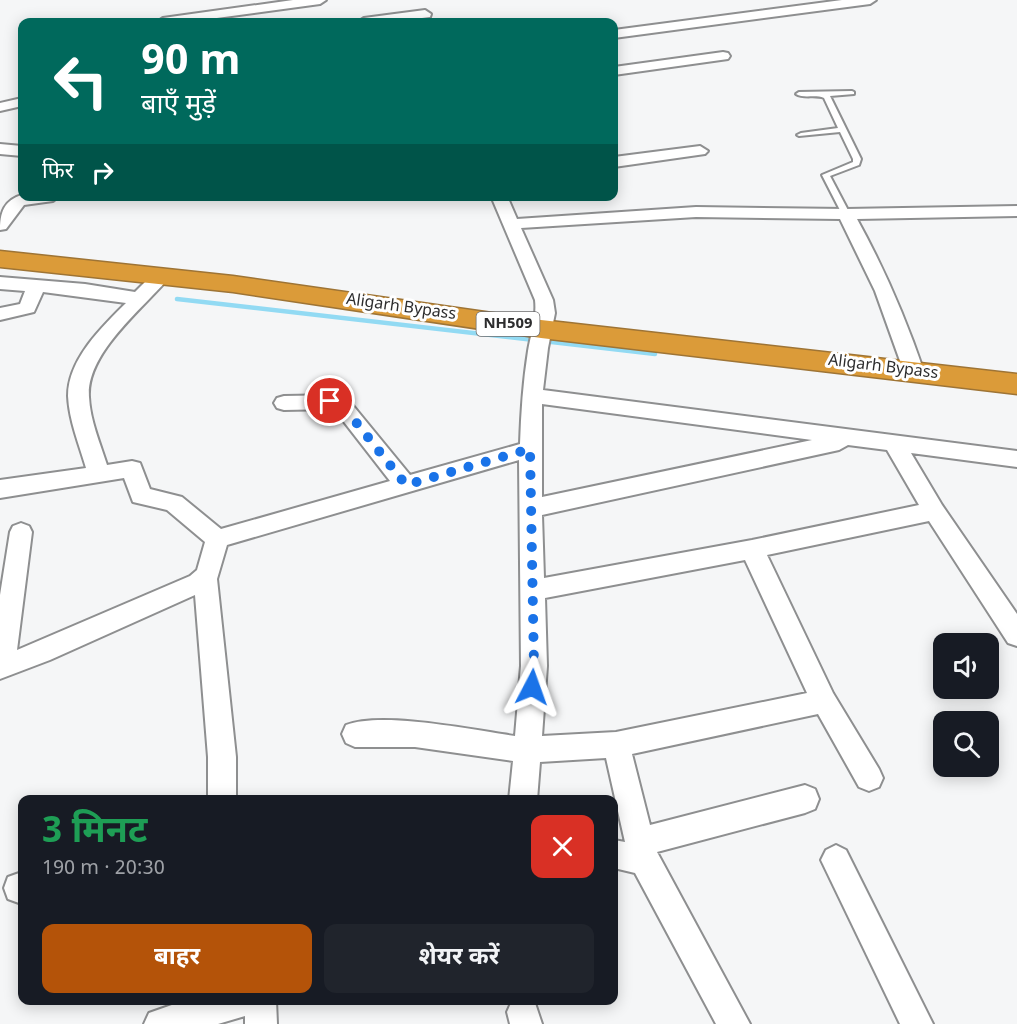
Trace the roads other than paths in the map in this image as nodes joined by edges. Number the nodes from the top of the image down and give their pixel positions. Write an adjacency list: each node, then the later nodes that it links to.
1 (320, 0): 5 (street)
2 (420, 0): 6 (street)
3 (870, 0): 4 (street)
4 (821, 3): 7 (street)
5 (192, 18)
6 (427, 18)
7 (618, 33)
8 (723, 57): 9 (street)
9 (618, 70)
10 (852, 93): 12 (lane)
11 (799, 94): 12 (lane)
12 (824, 94): 15 (lane)
13 (18, 103): 14 (street)
14 (0, 107)
15 (843, 129): 16 (lane); 26 (lane)
16 (801, 135)
17 (0, 149): 18 (street)
18 (18, 151)
19 (700, 151): 20 (street)
20 (618, 161)
21 (6, 193): 22 (street)
22 (18, 194)
23 (22, 201): 28 (street)
24 (501, 201): 27 (street)
25 (1017, 211): 26 (street)
26 (846, 214): 27 (street); 36 (street)
27 (512, 224): 35 (street)
28 (0, 225)
29 (0, 259): 30 (highway, Aligarh Bypass / NH509)
30 (161, 276): 33 (street); 35 (highway, Aligarh Bypass / NH509)
31 (0, 283): 32 (street)
32 (36, 286): 33 (street); 34 (street)
33 (140, 299): 44 (street)
34 (0, 314)
35 (540, 338): 36 (highway, Aligarh Bypass / NH509); 38 (street)
36 (914, 372): 37 (highway, Aligarh Bypass / NH509)
37 (1017, 384)
38 (532, 396): 40 (street); 42 (street)
39 (284, 403): 46 (street)
40 (853, 439): 41 (street); 48 (street)
41 (894, 443): 43 (street); 49 (street)
42 (530, 449): 46 (street); 48 (street)
43 (1009, 458): 45 (street)
44 (99, 473): 47 (street); 51 (street)
45 (1017, 479)
46 (406, 485): 51 (street)
47 (0, 489)
48 (533, 508): 54 (street)
49 (934, 511): 52 (street); 55 (street)
50 (21, 532): 56 (street)
51 (217, 539): 53 (street)
52 (752, 549): 54 (street); 57 (street)
53 (205, 579): 56 (street); 62 (street)
54 (533, 590): 60 (street)
55 (1017, 635)
56 (1, 668)
57 (824, 701): 59 (street); 61 (street)
58 (355, 734): 60 (street)
59 (616, 745): 60 (street); 65 (street)
60 (526, 750): 63 (street)
61 (869, 778)
62 (222, 795)
63 (523, 795)
64 (805, 799): 65 (street)
65 (633, 852): 71 (street)
66 (836, 860): 72 (street)
67 (230, 1005): 69 (street)
68 (244, 1005): 70 (street)
69 (160, 1024)
70 (261, 1024)
71 (734, 1024)
72 (917, 1024)

